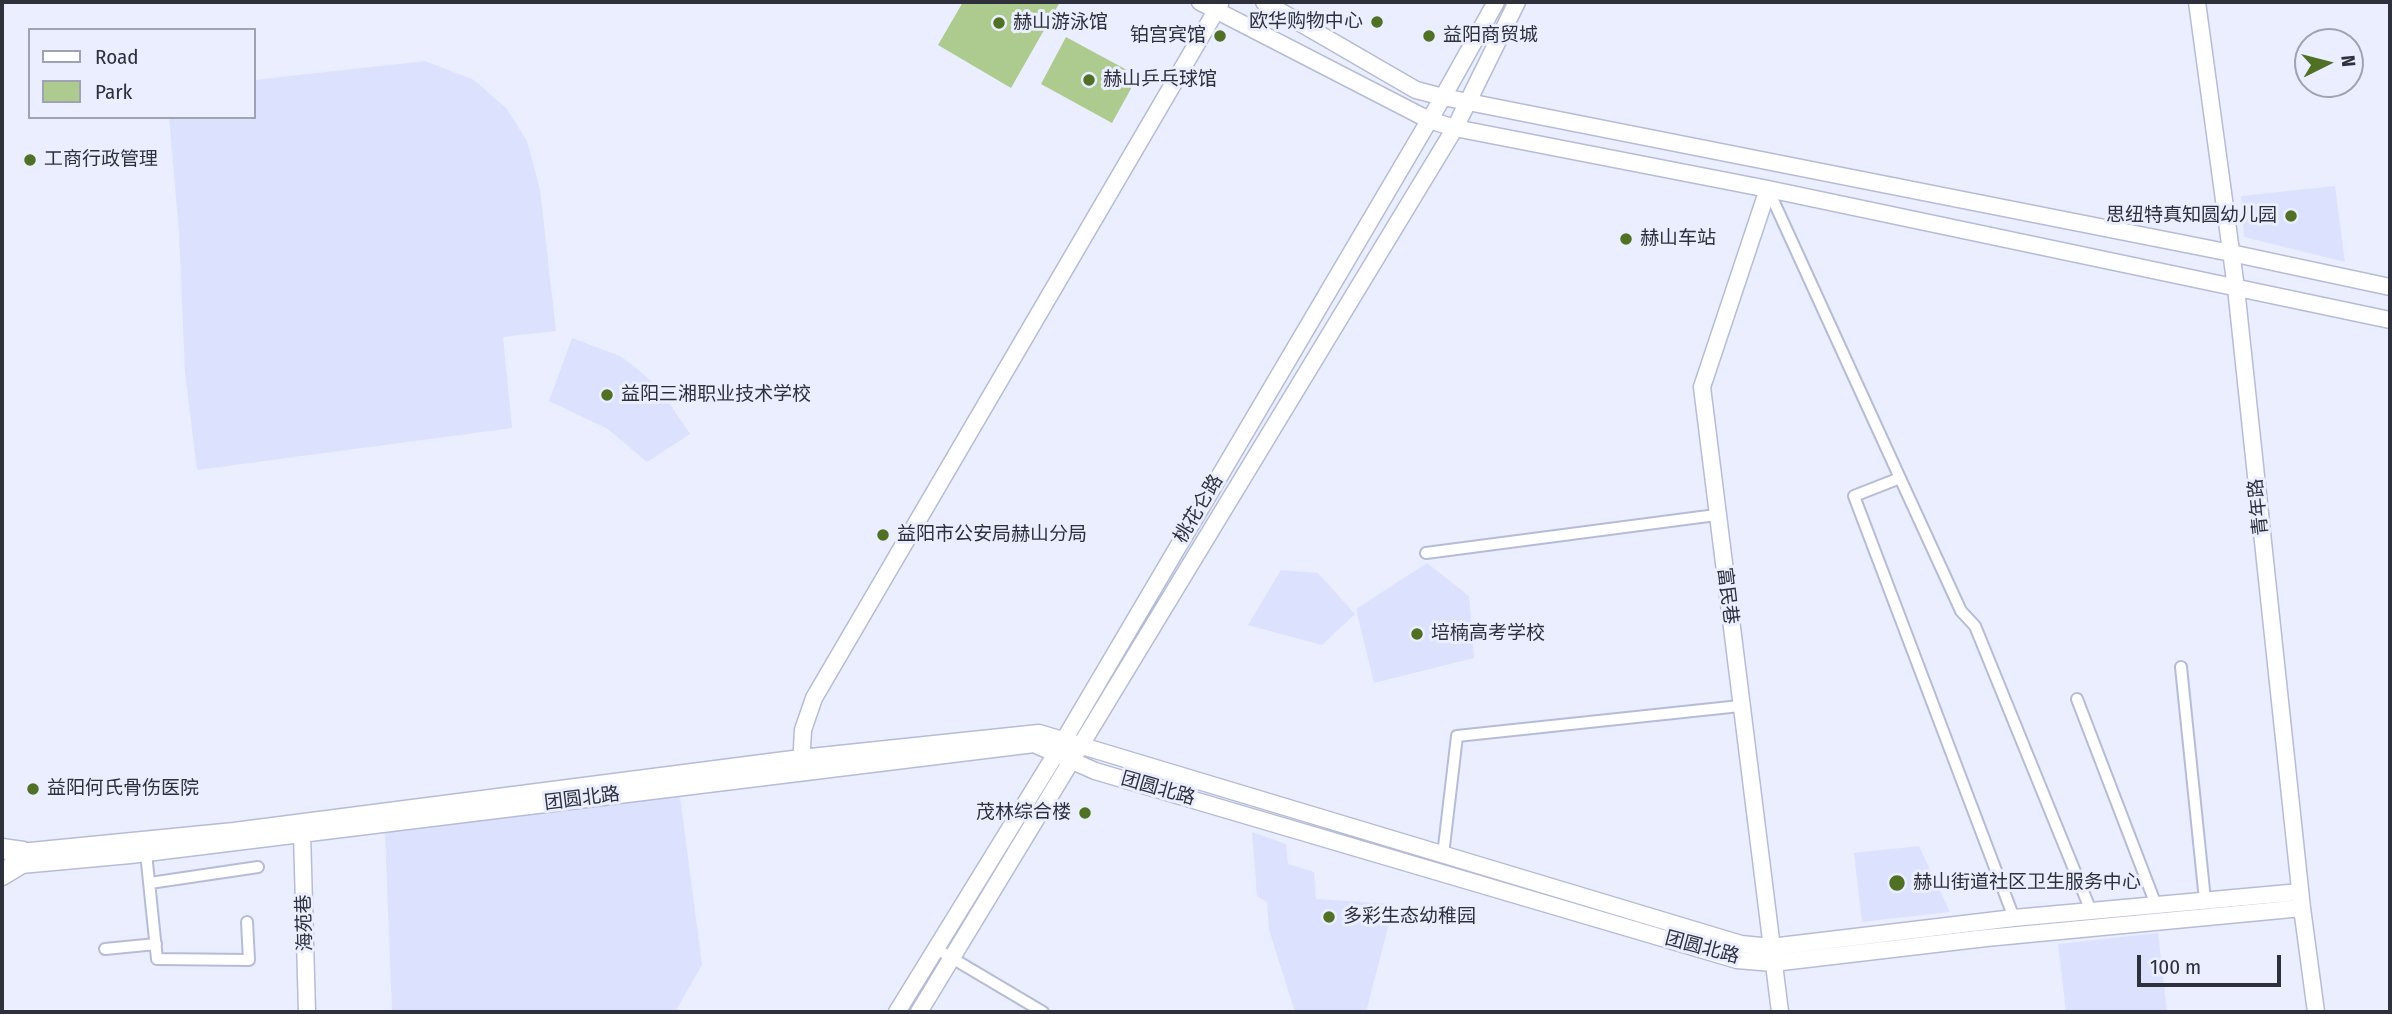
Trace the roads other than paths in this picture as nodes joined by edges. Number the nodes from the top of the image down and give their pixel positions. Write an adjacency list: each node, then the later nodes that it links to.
1 (1200, 2): 6 (main road)
2 (1264, 2): 7 (main road)
3 (1496, 2): 7 (main road, 桃花仑路)
4 (1517, 2): 8 (main road, 桃花仑路)
5 (2197, 2): 12 (main road, 青年路)
6 (1219, 6): 9 (main road); 25 (main road)
7 (1443, 97): 8 (main road); 9 (main road, 桃花仑路)
8 (1468, 103): 10 (main road, 桃花仑路); 12 (main road)
9 (1429, 120): 10 (main road); 22 (main road, 桃花仑路)
10 (1455, 128): 11 (main road); 23 (main road, 桃花仑路)
11 (1768, 190): 14 (main road); 16 (street); 17 (main road, 富民巷)
12 (2231, 253): 13 (main road); 14 (main road, 青年路)
13 (2390, 287)
14 (2236, 288): 15 (main road); 37 (main road, 青年路)
15 (2390, 320)
16 (1900, 478): 39 (street); 40 (street)
17 (1716, 514): 18 (street); 21 (main road, 富民巷)
18 (1426, 553)
19 (2181, 667): 36 (street)
20 (2077, 699): 38 (street)
21 (1740, 706): 30 (street); 45 (main road, 富民巷)
22 (1060, 746): 23 (main road, 团圆北路); 24 (main road, 团圆北路); 25 (main road, 团圆北路); 43 (main road, 桃花仑路)
23 (1079, 746): 24 (main road, 桃花仑路); 30 (main road, 团圆北路)
24 (1072, 762): 45 (main road, 团圆北路); 46 (main road, 桃花仑路)
25 (801, 765): 26 (main road, 团圆北路); 31 (main road, 团圆北路)
26 (302, 833): 29 (main road, 团圆北路); 47 (main road, 海苑巷)
27 (2, 848): 31 (main road)
28 (2, 853): 31 (main road, 团圆北路)
29 (145, 853): 31 (main road, 团圆北路); 35 (street)
30 (1443, 855): 45 (main road, 团圆北路)
31 (21, 858): 32 (main road, 团圆北路); 34 (main road)
32 (2, 867)
33 (258, 867): 35 (street)
34 (2, 876)
35 (150, 883): 42 (street)
36 (2205, 900): 37 (main road, 团圆北路); 38 (main road, 团圆北路)
37 (2301, 900): 45 (main road, 团圆北路); 52 (main road, 青年路)
38 (2156, 905): 39 (main road, 团圆北路)
39 (2091, 911): 40 (main road, 团圆北路)
40 (2014, 918): 45 (main road, 团圆北路)
41 (247, 922): 42 (street)
42 (156, 944): 44 (street)
43 (935, 948): 46 (street); 48 (main road, 桃花仑路)
44 (105, 949)
45 (1772, 955): 51 (main road, 富民巷)
46 (951, 957): 49 (main road, 桃花仑路); 50 (street)
47 (307, 1012)
48 (897, 1012)
49 (919, 1012)
50 (1043, 1012)
51 (1780, 1012)
52 (2316, 1012)

